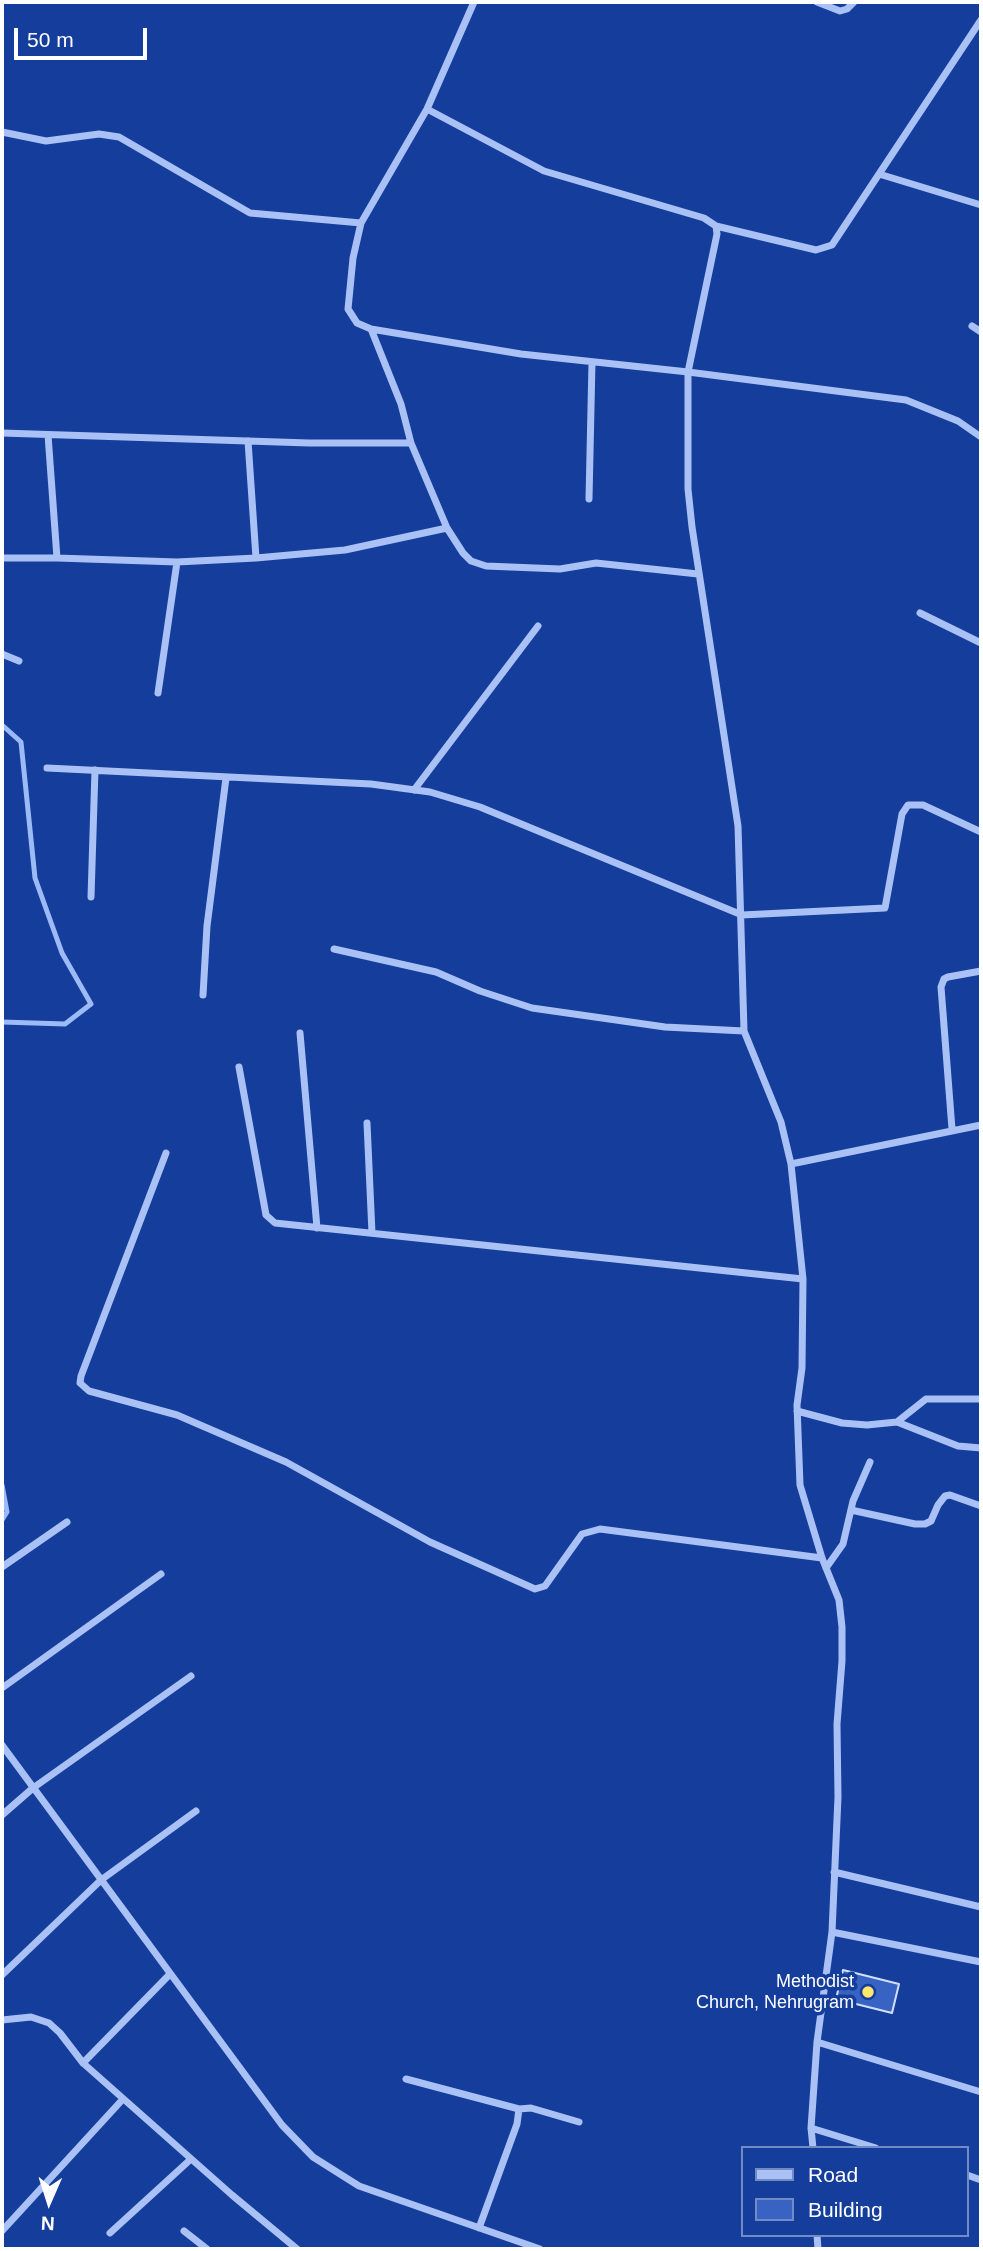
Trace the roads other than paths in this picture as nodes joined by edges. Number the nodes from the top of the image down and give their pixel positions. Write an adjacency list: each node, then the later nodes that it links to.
1 (474, 2): 5 (street)
2 (817, 2): 3 (street)
3 (854, 2)
4 (981, 20): 7 (street)
5 (427, 109): 9 (street); 10 (street)
6 (2, 132): 9 (street)
7 (879, 174): 8 (street); 10 (street)
8 (981, 205)
9 (361, 223): 12 (street)
10 (716, 226): 15 (street)
11 (972, 326): 13 (street)
12 (371, 329): 14 (street); 20 (street)
13 (981, 332)
14 (592, 362): 15 (street); 21 (street)
15 (688, 372): 18 (street); 27 (street)
16 (2, 433): 17 (street)
17 (48, 435): 19 (street); 24 (street)
18 (981, 437)
19 (248, 441): 20 (street); 25 (street)
20 (411, 443): 22 (street)
21 (589, 499)
22 (447, 528): 25 (street); 27 (street)
23 (2, 558): 24 (street)
24 (57, 558): 26 (street)
25 (256, 558): 26 (street)
26 (177, 562): 33 (street)
27 (698, 574): 40 (street)
28 (920, 612): 30 (street)
29 (538, 626): 37 (street)
30 (981, 643)
31 (2, 654): 32 (street)
32 (19, 661)
33 (158, 693)
34 (47, 768): 35 (street)
35 (94, 770): 36 (street); 39 (street)
36 (226, 778): 37 (street); 43 (street)
37 (414, 790): 40 (street)
38 (981, 832): 40 (street)
39 (91, 897)
40 (742, 915): 44 (street)
41 (334, 949): 44 (street)
42 (981, 971): 49 (street)
43 (204, 995)
44 (744, 1031): 51 (street)
45 (300, 1033): 52 (street)
46 (239, 1067): 52 (street)
47 (367, 1123): 53 (street)
48 (981, 1125): 49 (street)
49 (951, 1129): 51 (street)
50 (166, 1153): 63 (street)
51 (792, 1164): 54 (street)
52 (317, 1228): 53 (street)
53 (372, 1233): 54 (street)
54 (803, 1279): 56 (street)
55 (981, 1399): 57 (street)
56 (797, 1411): 57 (street); 63 (street)
57 (897, 1422): 58 (street)
58 (981, 1448)
59 (870, 1462): 61 (street)
60 (981, 1506): 61 (street)
61 (851, 1510): 65 (street)
62 (67, 1522): 64 (street)
63 (822, 1558): 65 (street)
64 (2, 1567)
65 (826, 1568): 73 (street)
66 (161, 1574): 68 (street)
67 (191, 1676): 70 (street)
68 (2, 1688)
69 (2, 1745): 70 (street)
70 (33, 1788): 72 (street); 74 (street)
71 (197, 1811): 74 (street)
72 (2, 1815)
73 (834, 1872): 75 (street); 76 (street)
74 (102, 1880): 78 (street); 79 (street)
75 (981, 1907)
76 (832, 1932): 77 (street); 81 (street)
77 (981, 1962)
78 (170, 1974): 82 (street); 92 (street)
79 (2, 1975)
80 (2, 2021): 82 (street)
81 (817, 2042): 84 (street); 88 (street)
82 (83, 2063): 85 (street)
83 (406, 2079): 86 (street)
84 (981, 2092)
85 (123, 2099): 91 (street); 93 (street)
86 (519, 2109): 87 (street); 92 (street)
87 (579, 2122)
88 (811, 2128): 89 (street); 90 (street)
89 (813, 2146)
90 (870, 2146)
91 (191, 2158): 95 (street); 97 (street)
92 (479, 2228): 98 (street)
93 (2, 2231)
94 (184, 2231): 96 (street)
95 (110, 2233)
96 (207, 2249)
97 (297, 2249)
98 (540, 2249)

